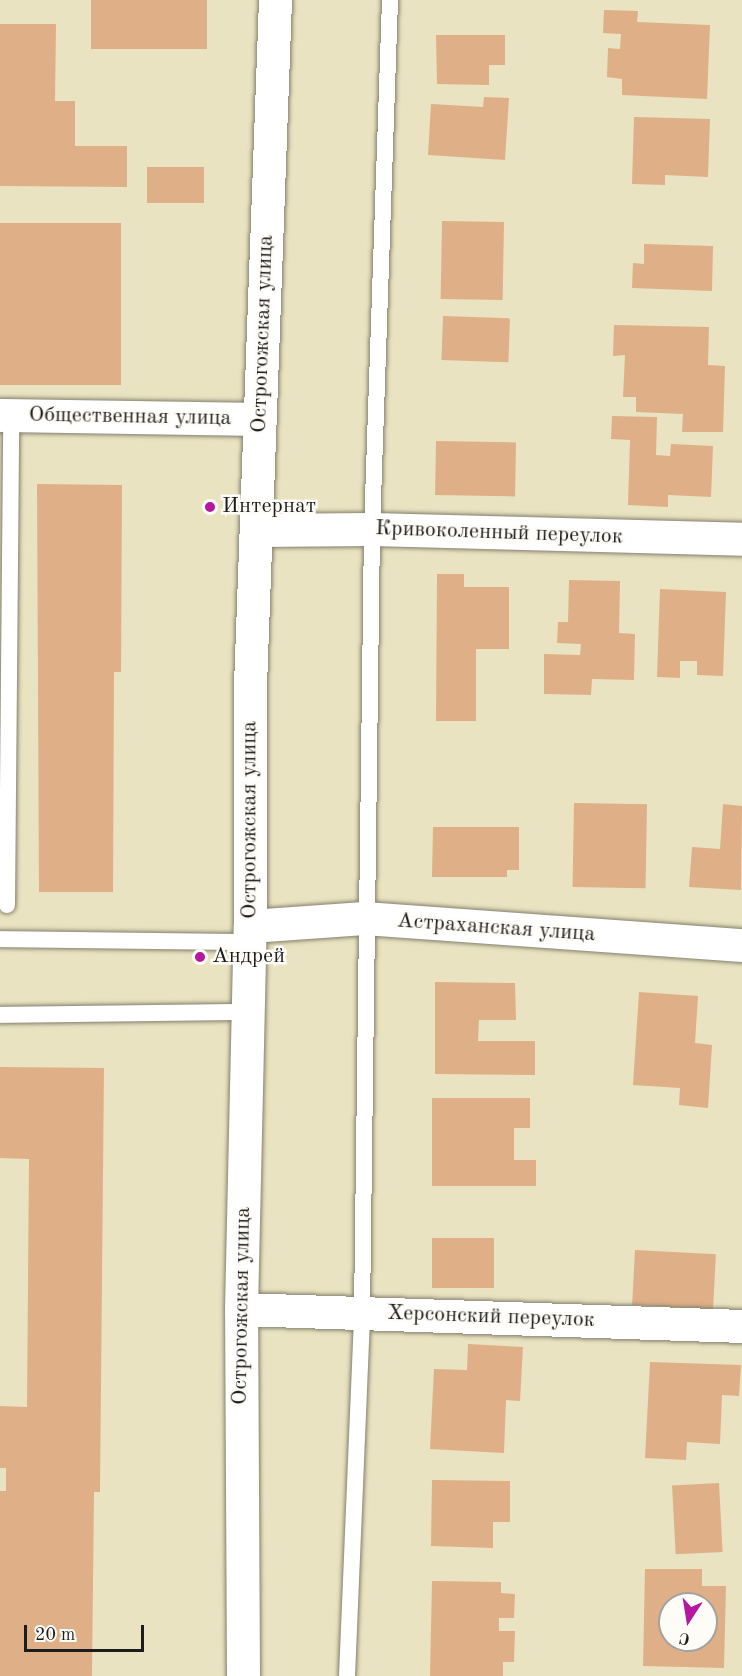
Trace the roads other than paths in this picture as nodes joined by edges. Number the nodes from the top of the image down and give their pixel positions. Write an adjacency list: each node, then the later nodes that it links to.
1 (274, 0): 4 (street, Острогожская улица)
2 (390, 0): 5 (lane)
3 (6, 415): 4 (street, Общественная улица); 8 (lane)
4 (260, 419): 6 (street, Острогожская улица)
5 (372, 529): 6 (street, Кривоколенный переулок); 7 (street, Кривоколенный переулок); 9 (lane)
6 (257, 530): 10 (street, Острогожская улица)
7 (742, 539)
8 (7, 905)
9 (364, 918): 10 (street, Астраханская улица); 12 (street, Астраханская улица); 16 (lane)
10 (250, 934): 11 (lane); 13 (street, Острогожская улица)
11 (0, 939)
12 (742, 945)
13 (248, 1012): 14 (lane); 15 (street, Острогожская улица)
14 (0, 1015)
15 (241, 1309): 16 (street, Херсонский переулок); 18 (street, Острогожская улица)
16 (362, 1313): 17 (street, Херсонский переулок); 19 (lane)
17 (742, 1326)
18 (243, 1676)
19 (347, 1676)

